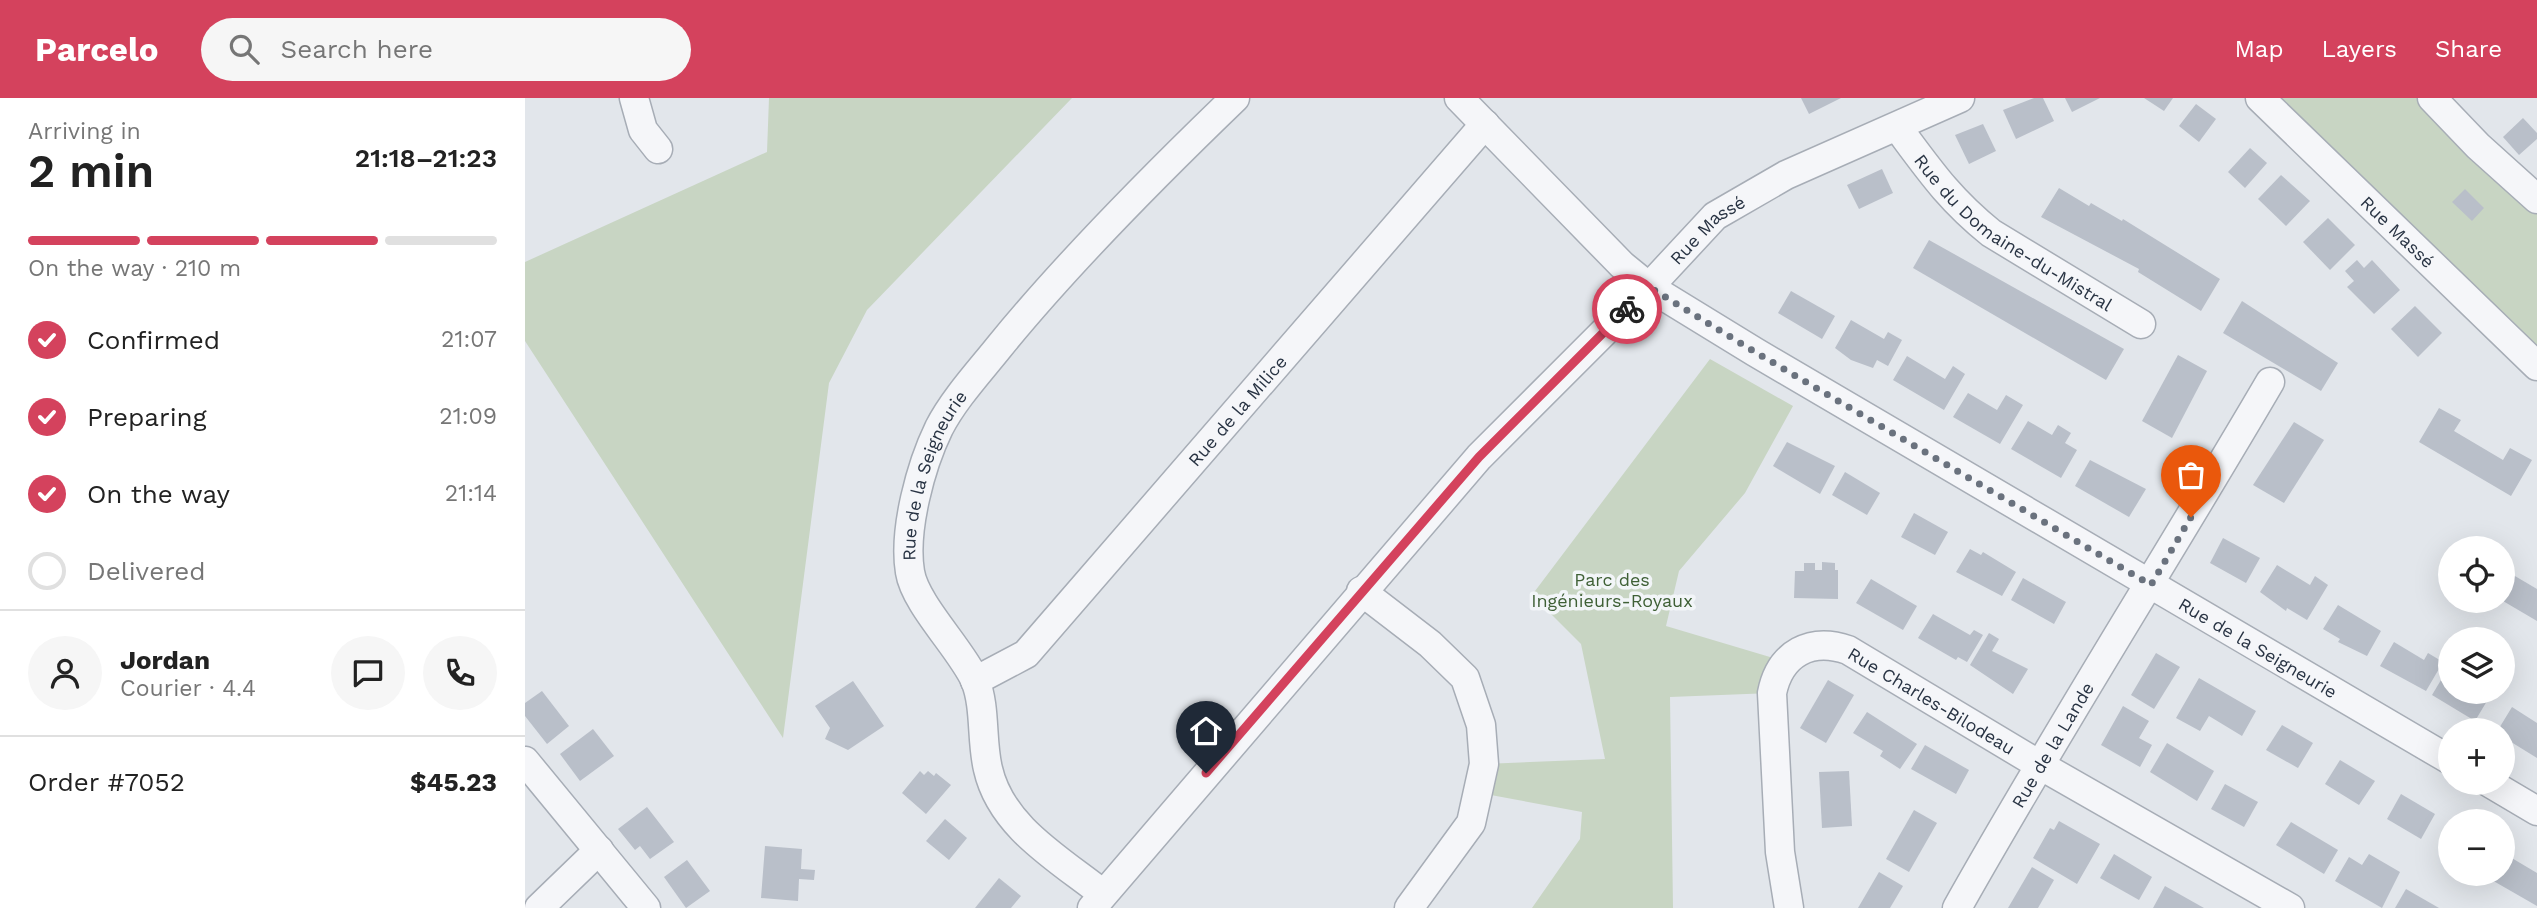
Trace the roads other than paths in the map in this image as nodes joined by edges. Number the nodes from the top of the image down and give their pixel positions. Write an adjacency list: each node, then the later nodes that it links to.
1 (633, 98): 9 (street)
2 (1235, 98): 17 (street, Rue de la Seigneurie)
3 (1459, 98): 7 (street, Rue de la Seigneurie)
4 (1960, 98): 8 (street, Rue Massé)
5 (2260, 98): 13 (street, Rue Massé)
6 (2432, 98): 10 (street)
7 (1485, 124): 11 (street, Rue de la Seigneurie); 17 (street, Rue de la Milice)
8 (1898, 128): 11 (street, Rue Massé); 12 (street, Rue du Domaine-du-Mistral)
9 (658, 149)
10 (2532, 185)
11 (1649, 287): 15 (street, Rue de la Seigneurie); 16 (street, Rue Massé)
12 (2141, 324)
13 (2537, 366)
14 (2270, 382): 15 (street, Rue de la Lande)
15 (2151, 585): 18 (street, Rue de la Seigneurie); 20 (street, Rue de la Lande)
16 (1361, 591): 24 (street, Rue Massé); 27 (street)
17 (975, 681): 24 (street, Rue de la Seigneurie)
18 (2438, 753)
19 (525, 761): 23 (street)
20 (2038, 764): 28 (street, Rue Charles-Bilodeau); 29 (street, Rue de la Lande); 30 (street, Rue Charles-Bilodeau)
21 (2510, 795): 22 (street)
22 (2537, 811)
23 (599, 850): 25 (street); 26 (street)
24 (1097, 901)
25 (539, 908)
26 (646, 908)
27 (1409, 908)
28 (1789, 908)
29 (1957, 908)
30 (2290, 908)

